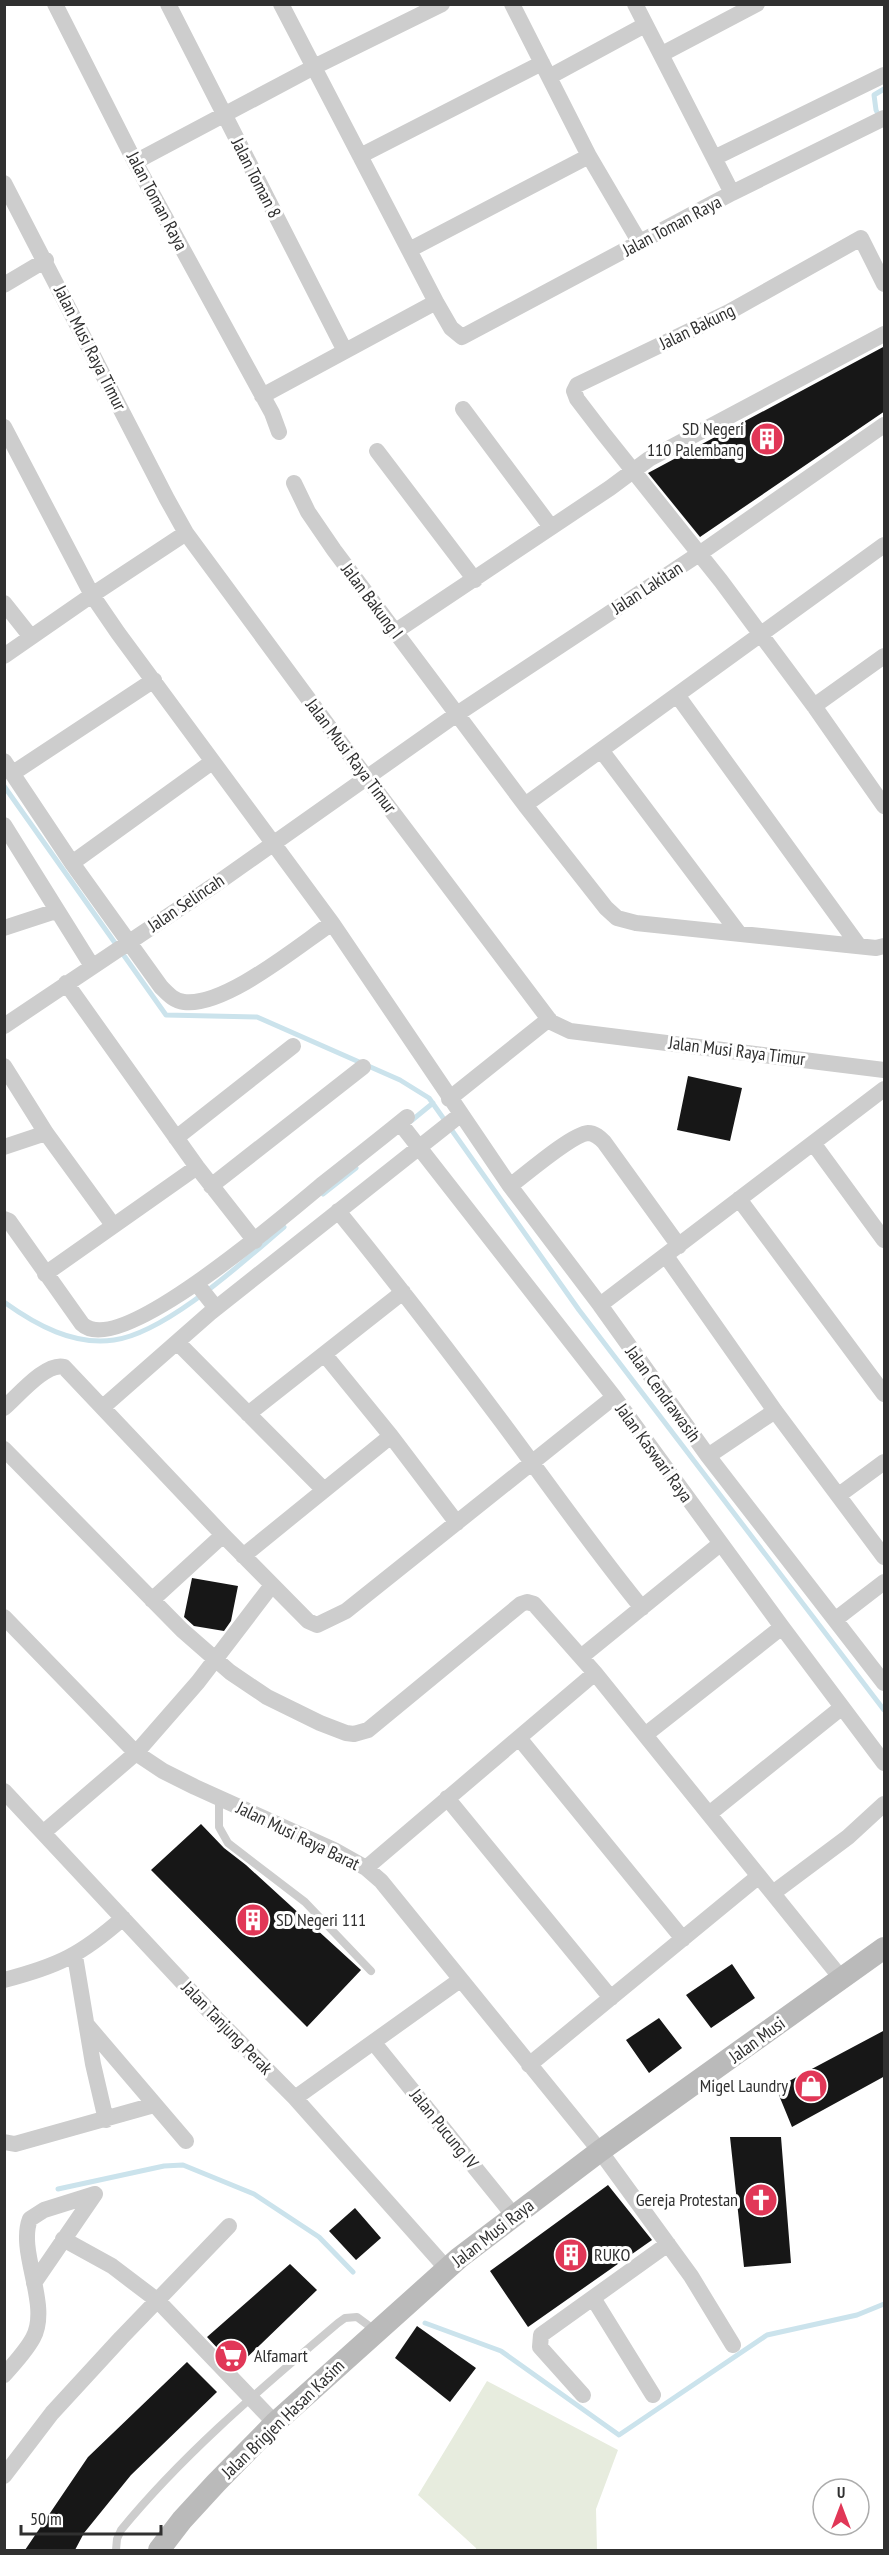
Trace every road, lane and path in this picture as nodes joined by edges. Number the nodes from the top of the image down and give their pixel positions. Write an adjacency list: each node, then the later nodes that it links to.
1 (55, 4): 18 (street, Jalan Toman Raya)
2 (168, 4): 13 (street, Jalan Toman 8)
3 (281, 4): 10 (street)
4 (441, 4): 10 (street)
5 (512, 4): 11 (street)
6 (635, 4): 8 (street)
7 (757, 4): 9 (street)
8 (645, 25): 9 (street); 11 (street)
9 (662, 54): 17 (street)
10 (314, 67): 13 (street); 15 (street)
11 (545, 70): 15 (street); 16 (street)
12 (885, 75): 17 (street)
13 (224, 115): 18 (street); 28 (street, Jalan Toman 8)
14 (879, 121): 20 (street, Jalan Toman Raya)
15 (360, 156): 22 (street)
16 (589, 156): 21 (street); 22 (street)
17 (714, 158): 20 (street)
18 (135, 162): 29 (street, Jalan Toman Raya)
19 (4, 183): 23 (street, Jalan Musi Raya Timur)
20 (732, 193): 21 (street, Jalan Toman Raya)
21 (640, 243): 26 (street, Jalan Toman Raya)
22 (408, 250): 26 (street)
23 (46, 260): 25 (street); 38 (street, Jalan Musi Raya Timur)
24 (885, 284): 35 (street, Jalan Bakung)
25 (4, 285)
26 (436, 302): 28 (street)
27 (885, 334): 35 (street)
28 (345, 351): 29 (street)
29 (262, 396): 33 (street, Jalan Toman Raya)
30 (463, 409): 37 (street)
31 (885, 426): 40 (street)
32 (4, 427): 42 (street, Jalan Cendrawasih)
33 (279, 432)
34 (377, 451): 41 (street)
35 (632, 470): 37 (street); 40 (street)
36 (294, 483): 44 (street, Jalan Bakung I)
37 (551, 527): 41 (street)
38 (186, 533): 42 (street); 56 (street, Jalan Musi Raya Timur)
39 (885, 544): 45 (street)
40 (699, 554): 45 (street, Jalan Lakitan); 52 (street, Jalan Lakitan)
41 (475, 580): 44 (street)
42 (92, 594): 46 (street); 49 (street, Jalan Cendrawasih)
43 (4, 603): 46 (street)
44 (396, 631): 52 (street, Jalan Bakung I)
45 (760, 633): 50 (street); 51 (street, Jalan Lakitan)
46 (31, 637): 47 (street)
47 (4, 656)
48 (885, 656): 51 (street)
49 (154, 680): 54 (street, Jalan Cendrawasih); 55 (street)
50 (677, 695): 53 (street); 67 (street)
51 (814, 706): 58 (street, Jalan Lakitan)
52 (457, 714): 56 (street, Jalan Lakitan); 57 (street, Jalan Bakung I)
53 (601, 750): 57 (street); 65 (street)
54 (212, 762): 60 (street, Jalan Cendrawasih); 61 (street)
55 (9, 767): 61 (street)
56 (366, 777): 60 (street, Jalan Selincah); 71 (street, Jalan Musi Raya Timur)
57 (525, 805): 65 (street, Jalan Bakung I)
58 (885, 806)
59 (6, 830): 62 (street)
60 (274, 842): 63 (street, Jalan Cendrawasih); 66 (street, Jalan Selincah)
61 (72, 863): 66 (street)
62 (56, 911): 64 (street); 69 (street)
63 (332, 923): 66 (street); 78 (street, Jalan Cendrawasih)
64 (4, 928)
65 (738, 932): 67 (street, Jalan Bakung I)
66 (125, 944): 69 (street, Jalan Selincah)
67 (859, 946): 68 (street, Jalan Bakung I)
68 (885, 946)
69 (97, 963): 70 (street, Jalan Selincah)
70 (66, 983): 72 (street, Jalan Selincah); 82 (street)
71 (549, 1019): 76 (street, Jalan Musi Raya Timur); 78 (street)
72 (4, 1026)
73 (293, 1046): 82 (street)
74 (4, 1066): 81 (street)
75 (363, 1067): 86 (street)
76 (885, 1070)
77 (885, 1089): 83 (street)
78 (449, 1099): 79 (street, Jalan Cendrawasih)
79 (450, 1122): 80 (street); 87 (street, Jalan Cendrawasih)
80 (407, 1130): 89 (street); 93 (street); 103 (street, Jalan Kaswari Raya)
81 (46, 1133): 84 (street); 91 (street)
82 (176, 1138): 85 (street)
83 (813, 1143): 88 (street); 92 (street)
84 (4, 1147)
85 (197, 1167): 86 (street); 91 (street)
86 (211, 1186): 93 (street)
87 (510, 1186): 94 (street); 99 (street, Jalan Cendrawasih)
88 (739, 1199): 94 (street); 102 (street)
89 (338, 1210): 97 (street); 98 (street)
90 (4, 1219): 95 (street)
91 (113, 1225): 95 (street)
92 (885, 1240)
93 (255, 1241): 96 (street)
94 (672, 1251): 99 (street); 106 (street)
95 (45, 1274): 96 (street)
96 (198, 1286): 98 (street)
97 (403, 1292): 101 (street); 112 (street)
98 (214, 1305): 100 (street)
99 (600, 1305): 110 (street, Jalan Cendrawasih)
100 (177, 1342): 105 (street); 107 (street)
101 (325, 1355): 107 (street); 108 (street)
102 (885, 1394)
103 (614, 1397): 112 (street); 117 (street, Jalan Kaswari Raya)
104 (4, 1407): 105 (street)
105 (103, 1407): 116 (street)
106 (775, 1411): 110 (street); 114 (street)
107 (248, 1414): 113 (street)
108 (391, 1436): 113 (street); 115 (street)
109 (4, 1449): 122 (street)
110 (708, 1456): 125 (street, Jalan Cendrawasih)
111 (885, 1462): 114 (street)
112 (531, 1463): 115 (street); 123 (street)
113 (324, 1490): 118 (street)
114 (838, 1495): 119 (street)
115 (457, 1523): 121 (street)
116 (223, 1535): 118 (street); 122 (street)
117 (720, 1544): 123 (street); 126 (street, Jalan Kaswari Raya)
118 (243, 1556): 121 (street)
119 (885, 1557)
120 (885, 1582): 125 (street)
121 (272, 1585): 128 (street)
122 (152, 1600): 128 (street)
123 (642, 1608): 127 (street)
124 (4, 1617): 134 (street, Jalan Musi Raya Barat)
125 (836, 1619): 130 (street, Jalan Cendrawasih)
126 (782, 1628): 131 (street, Jalan Kaswari Raya); 132 (street)
127 (581, 1657): 128 (street); 129 (street)
128 (214, 1660): 134 (street)
129 (595, 1673): 132 (street); 133 (street)
130 (885, 1683)
131 (841, 1708): 135 (street, Jalan Kaswari Raya); 140 (street)
132 (645, 1735): 140 (street)
133 (519, 1738): 138 (street); 146 (street)
134 (136, 1753): 137 (street, Jalan Musi Raya Barat); 141 (street)
135 (885, 1763)
136 (4, 1791): 141 (street, Jalan Tanjung Perak)
137 (219, 1798): 142 (street, Jalan Musi Raya Barat); 149 (lane)
138 (447, 1798): 142 (street); 153 (street)
139 (885, 1804): 144 (street)
140 (709, 1814): 143 (street)
141 (45, 1832): 145 (street, Jalan Tanjung Perak)
142 (366, 1868): 152 (street, Jalan Musi Raya Barat)
143 (759, 1876): 144 (street); 146 (street)
144 (773, 1893): 150 (street)
145 (123, 1918): 148 (street); 157 (street, Jalan Tanjung Perak)
146 (683, 1939): 153 (street)
147 (885, 1948): 150 (street, Jalan Musi)
148 (75, 1956): 151 (street); 154 (street)
149 (371, 1971)
150 (841, 1978): 162 (street, Jalan Musi)
151 (4, 1980)
152 (460, 1980): 155 (street); 156 (street, Jalan Musi Raya Barat)
153 (611, 1998): 156 (street)
154 (85, 2022): 158 (street); 159 (street)
155 (374, 2043): 157 (street); 163 (street, Jalan Pucung IV)
156 (529, 2065): 162 (street, Jalan Musi Raya Barat)
157 (295, 2098): 167 (street, Jalan Tanjung Perak)
158 (154, 2105): 159 (street); 160 (street)
159 (105, 2120): 161 (street)
160 (186, 2141)
161 (4, 2142)
162 (600, 2151): 163 (street, Jalan Musi Raya); 166 (street, Jalan Musi Raya Barat)
163 (514, 2216): 167 (street, Jalan Musi Raya)
164 (229, 2226): 170 (street)
165 (63, 2240): 168 (street); 168 (street); 170 (street)
166 (668, 2244): 169 (street); 172 (street, Jalan Musi Raya Barat)
167 (447, 2269): 171 (street, Jalan Musi Raya)
168 (34, 2283): 173 (street)
169 (593, 2298): 174 (street); 175 (street)
170 (158, 2301): 176 (street); 178 (street)
171 (383, 2325): 176 (lane); 177 (street, Jalan Brigjen Hasan Kasim)
172 (733, 2345)
173 (4, 2375)
174 (583, 2395)
175 (653, 2395)
176 (250, 2398): 177 (street); 179 (lane)
177 (275, 2423): 180 (street, Jalan Brigjen Hasan Kasim)
178 (4, 2476)
179 (116, 2550)
180 (159, 2550)

